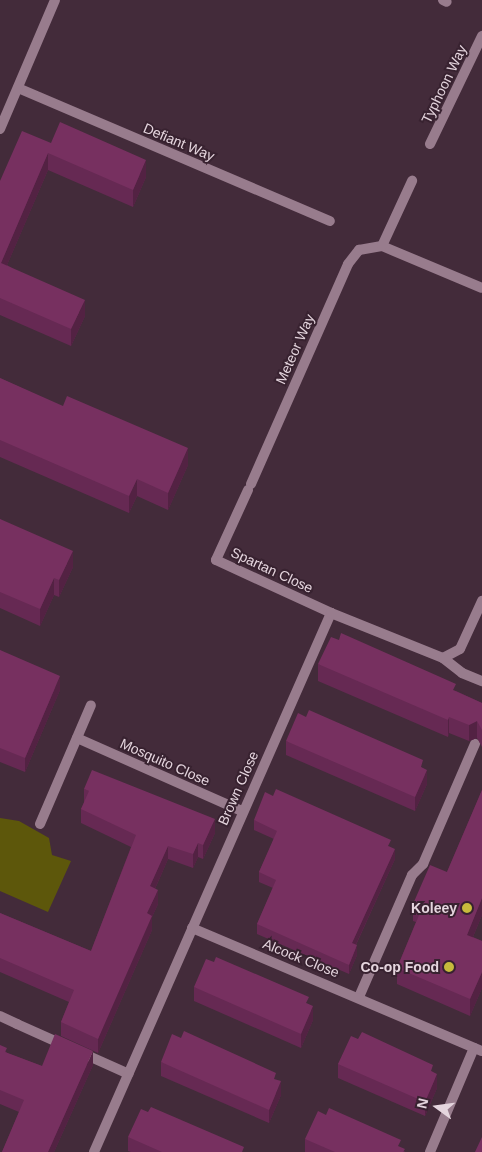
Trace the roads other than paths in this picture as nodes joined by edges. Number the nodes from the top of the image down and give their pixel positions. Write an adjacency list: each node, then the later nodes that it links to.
1 (55, 0): 3 (street)
2 (482, 36): 5 (street, Typhoon Way)
3 (18, 88): 4 (street); 7 (street, Defiant Way)
4 (0, 129)
5 (430, 144)
6 (412, 181): 8 (street)
7 (330, 221)
8 (382, 246): 9 (street); 10 (street, Meteor Way)
9 (482, 288)
10 (250, 487): 12 (street, Spartan Close)
11 (482, 601): 13 (street)
12 (331, 613): 13 (street); 18 (street, Brown Close)
13 (443, 658): 14 (street)
14 (482, 681)
15 (91, 705): 16 (street)
16 (77, 738): 18 (street, Mosquito Close); 19 (street)
17 (475, 744): 21 (street)
18 (242, 811): 20 (street, Brown Close)
19 (40, 824)
20 (192, 928): 21 (street, Alcock Close); 24 (street, Brown Close)
21 (359, 997): 23 (street, Alcock Close)
22 (0, 1016): 24 (street)
23 (478, 1049): 26 (street)
24 (129, 1074): 25 (street, Brown Close)
25 (94, 1152)
26 (430, 1152)

